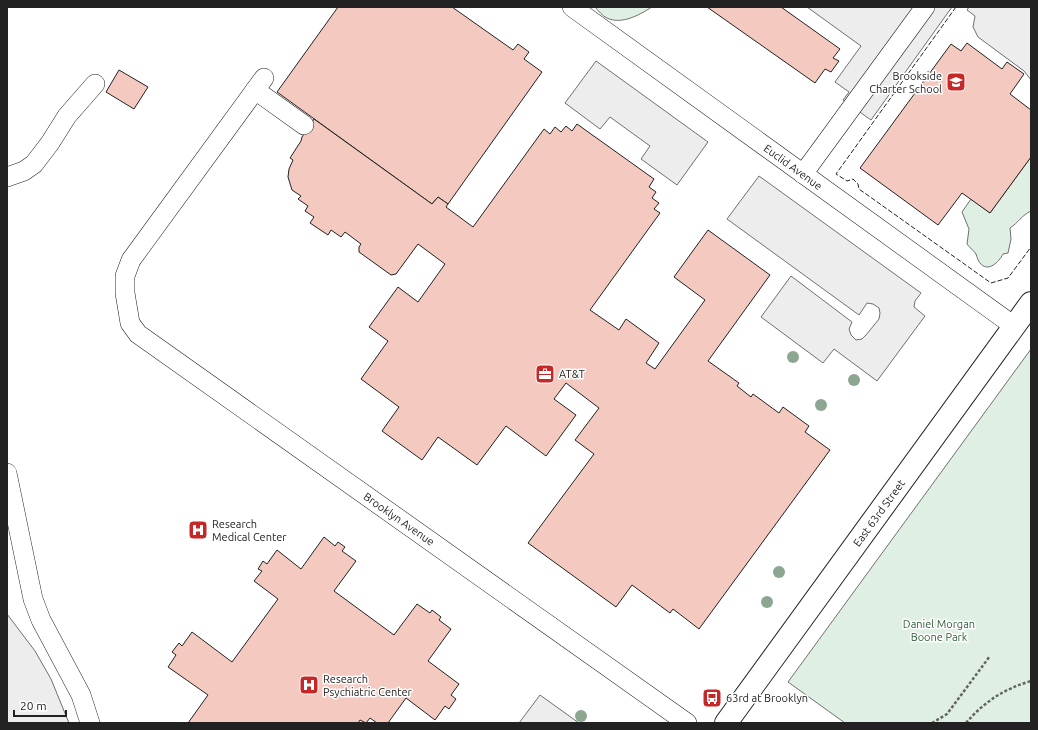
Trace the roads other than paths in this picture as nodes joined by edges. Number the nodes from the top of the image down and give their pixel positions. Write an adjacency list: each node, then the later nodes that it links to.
1 (572, 7): 5 (street, Euclid Avenue)
2 (925, 7): 5 (street)
3 (95, 84): 6 (street)
4 (304, 125): 12 (street, Brooklyn Avenue)
5 (803, 174): 8 (street, Euclid Avenue)
6 (7, 177)
7 (1031, 303): 8 (main road, East 63rd Street)
8 (1014, 326): 13 (main road, East 63rd Street)
9 (7, 473): 10 (street)
10 (9, 493): 11 (street)
11 (90, 723)
12 (687, 723)
13 (726, 723)

